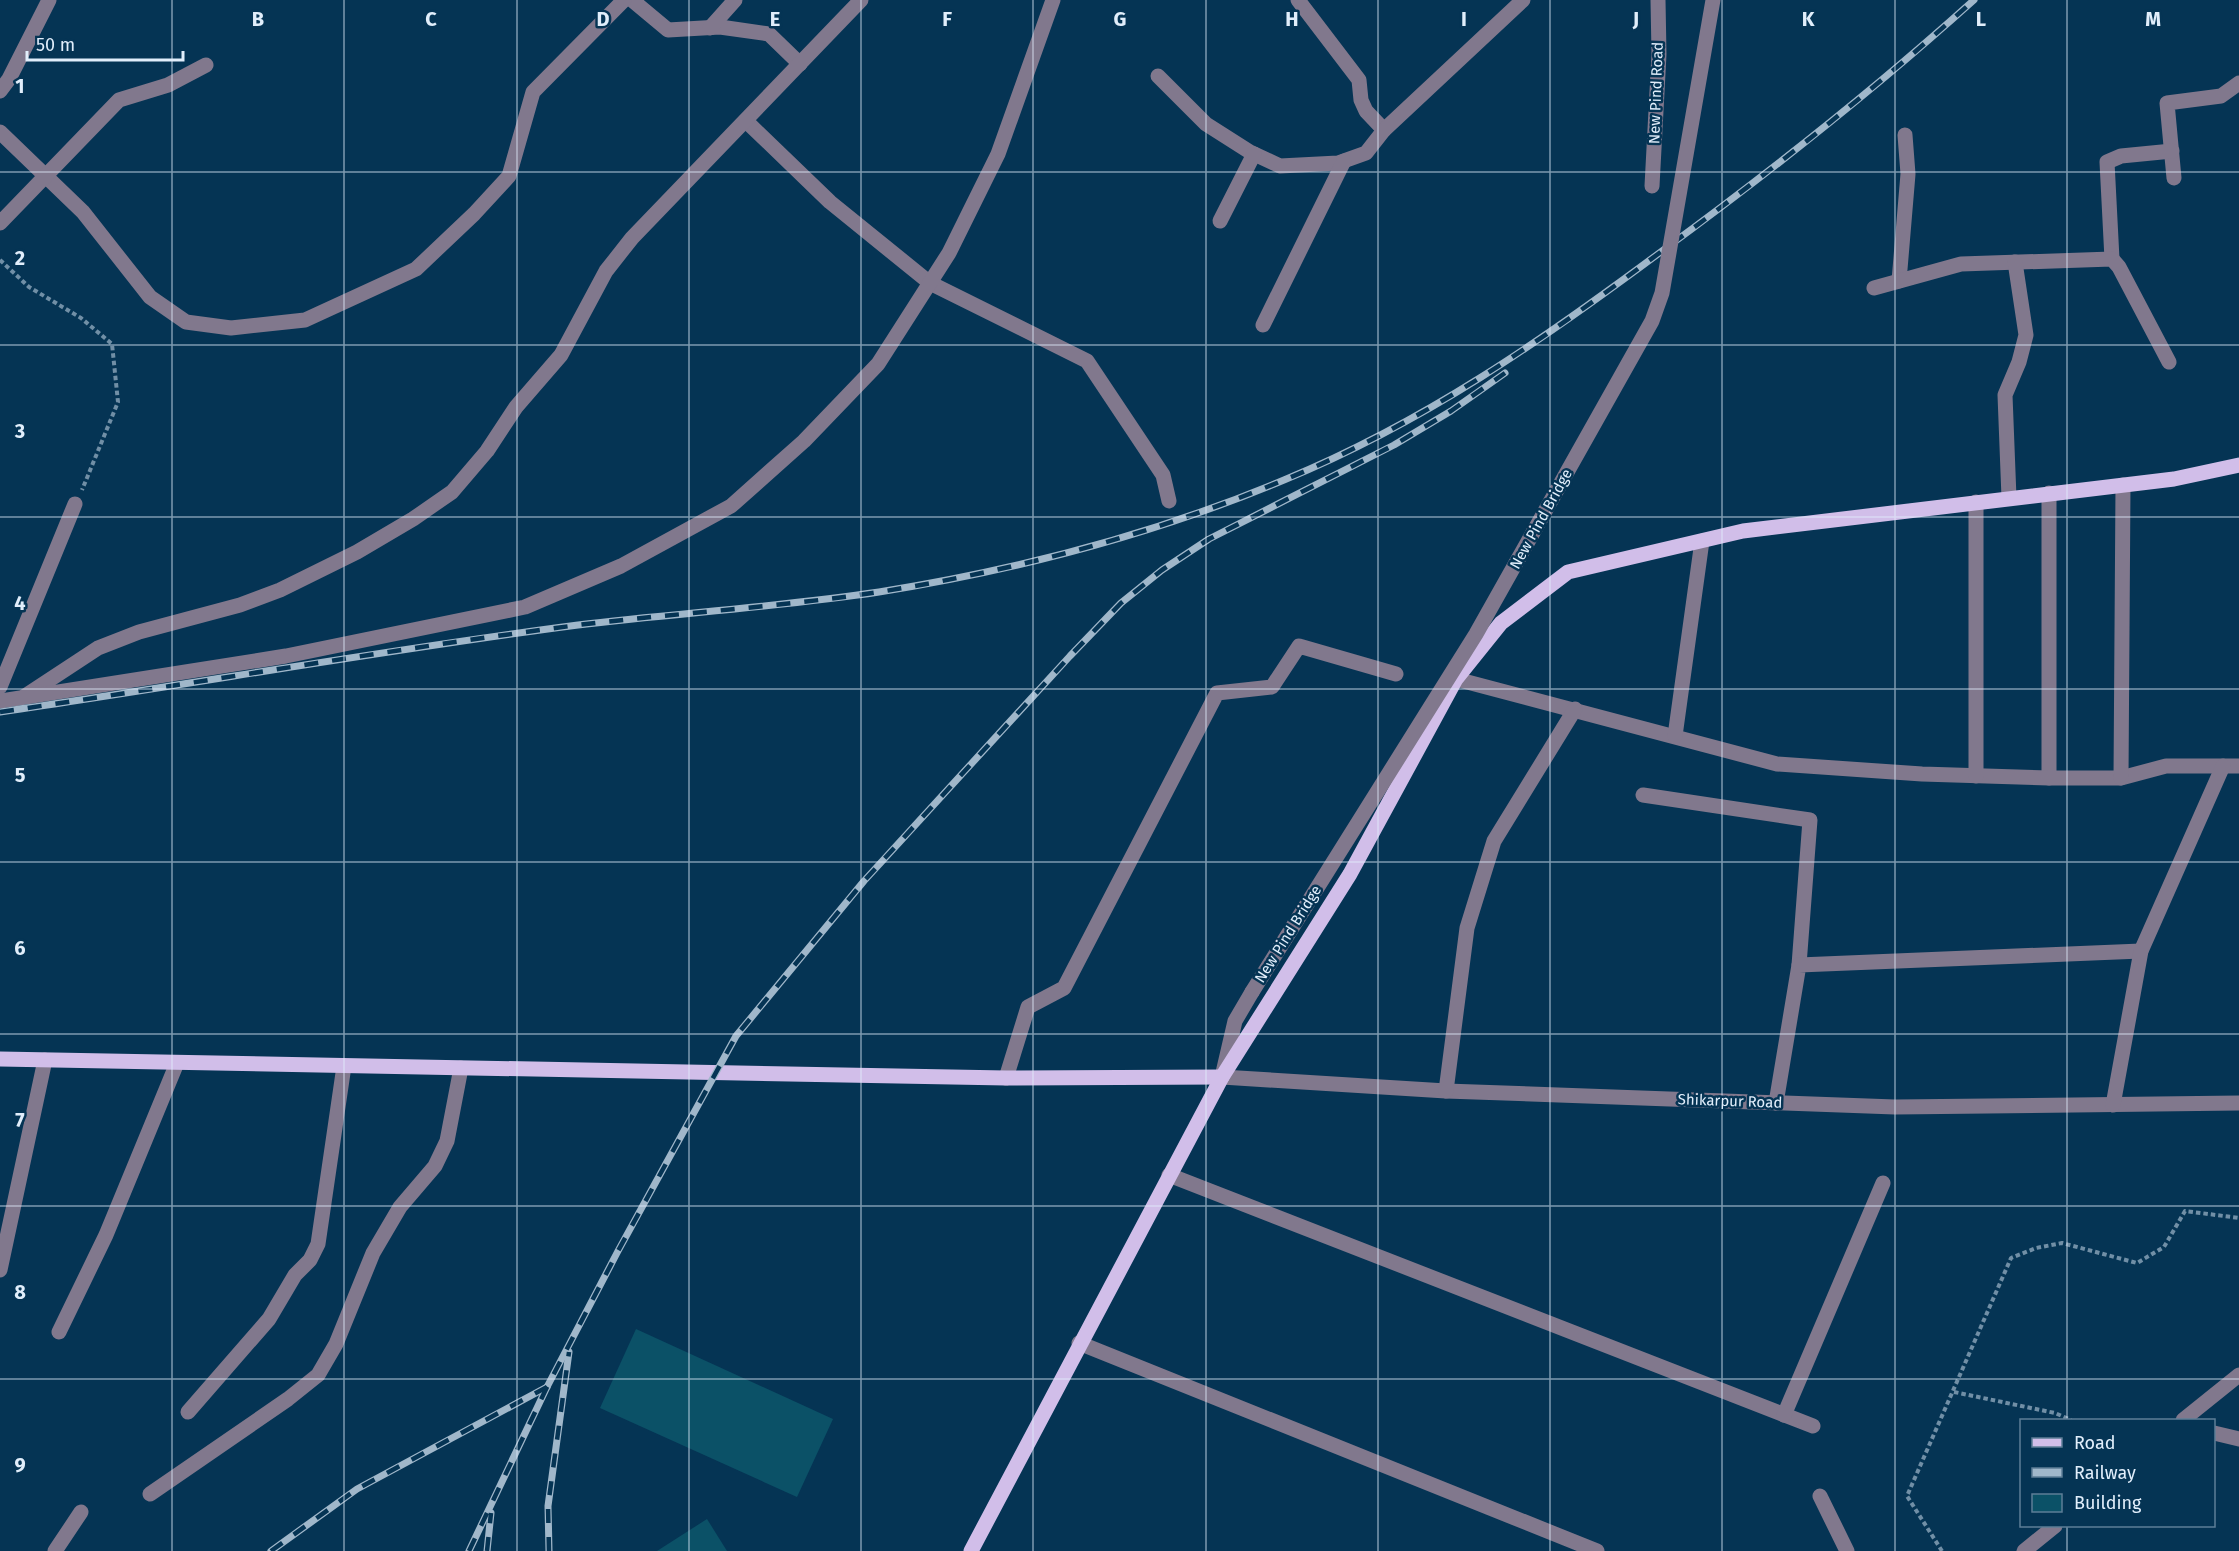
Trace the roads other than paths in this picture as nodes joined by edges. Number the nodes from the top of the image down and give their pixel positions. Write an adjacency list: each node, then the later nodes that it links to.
1 (49, 0): 17 (street)
2 (624, 0): 25 (street)
3 (632, 0): 12 (street)
4 (735, 0): 12 (street)
5 (861, 0): 13 (street)
6 (1053, 0): 33 (street)
7 (1523, 0): 11 (street)
8 (1658, 0): 27 (street, New Pind Road)
9 (1713, 0): 65 (street, New Pind Bridge, bridge)
10 (1303, 2): 19 (street)
11 (1507, 6): 19 (street)
12 (710, 28): 13 (street)
13 (800, 64): 18 (street)
14 (206, 65): 25 (street)
15 (1158, 76): 23 (street)
16 (2239, 84): 22 (street)
17 (0, 91)
18 (746, 121): 33 (street); 48 (street)
19 (1384, 130): 24 (street)
20 (0, 132): 25 (street)
21 (1905, 135): 32 (street)
22 (2172, 151): 26 (street); 30 (street)
23 (1254, 154): 24 (street); 28 (street)
24 (1344, 161): 35 (street)
25 (46, 177): 29 (street)
26 (2174, 178)
27 (1652, 186)
28 (1220, 220)
29 (0, 223)
30 (2112, 259): 31 (street); 36 (street)
31 (2015, 262): 32 (street); 40 (street)
32 (1899, 281): 34 (street)
33 (930, 283): 41 (street); 48 (street)
34 (1874, 288)
35 (1263, 325)
36 (2169, 362)
37 (2239, 465): 38 (main road)
38 (2123, 484): 39 (main road); 56 (street)
39 (2049, 493): 40 (main road); 55 (street)
40 (2009, 498): 42 (main road)
41 (1169, 501)
42 (1976, 502): 44 (main road); 54 (street)
43 (75, 504): 47 (street)
44 (1702, 541): 46 (main road); 51 (street)
45 (1396, 674): 66 (street)
46 (1456, 679): 50 (street); 65 (main road)
47 (0, 687)
48 (20, 699): 49 (street)
49 (0, 701)
50 (1575, 710): 51 (street); 67 (street)
51 (1675, 736): 54 (street)
52 (2223, 766): 53 (street); 56 (street); 58 (street)
53 (2239, 766)
54 (1976, 776): 55 (street)
55 (2049, 778): 56 (street)
56 (2121, 778)
57 (1643, 795): 59 (street)
58 (2141, 951): 59 (street); 70 (street)
59 (1799, 965): 68 (street)
60 (0, 1059): 61 (main road)
61 (45, 1060): 62 (main road); 73 (street)
62 (177, 1063): 63 (main road); 74 (street)
63 (344, 1066): 64 (main road); 77 (street)
64 (461, 1068): 66 (main road); 83 (street)
65 (1222, 1077): 66 (main road); 67 (street, Shikarpur Road); 71 (main road)
66 (1006, 1078)
67 (1446, 1090): 68 (street, Shikarpur Road)
68 (1776, 1103): 70 (street, Shikarpur Road)
69 (2239, 1103): 70 (street, Shikarpur Road)
70 (2113, 1105)
71 (1169, 1175): 75 (main road); 78 (street)
72 (1883, 1183): 78 (street)
73 (0, 1270)
74 (59, 1332)
75 (1079, 1343): 89 (main road); 90 (street)
76 (2239, 1375): 79 (street)
77 (188, 1412)
78 (1784, 1415): 80 (street)
79 (2184, 1419)
80 (1814, 1426)
81 (2215, 1433): 82 (street)
82 (2239, 1439)
83 (150, 1494)
84 (1820, 1496): 91 (street)
85 (81, 1512): 88 (street)
86 (2054, 1527): 87 (street)
87 (2030, 1549)
88 (55, 1551)
89 (971, 1551)
90 (1598, 1551)
91 (1847, 1551)

